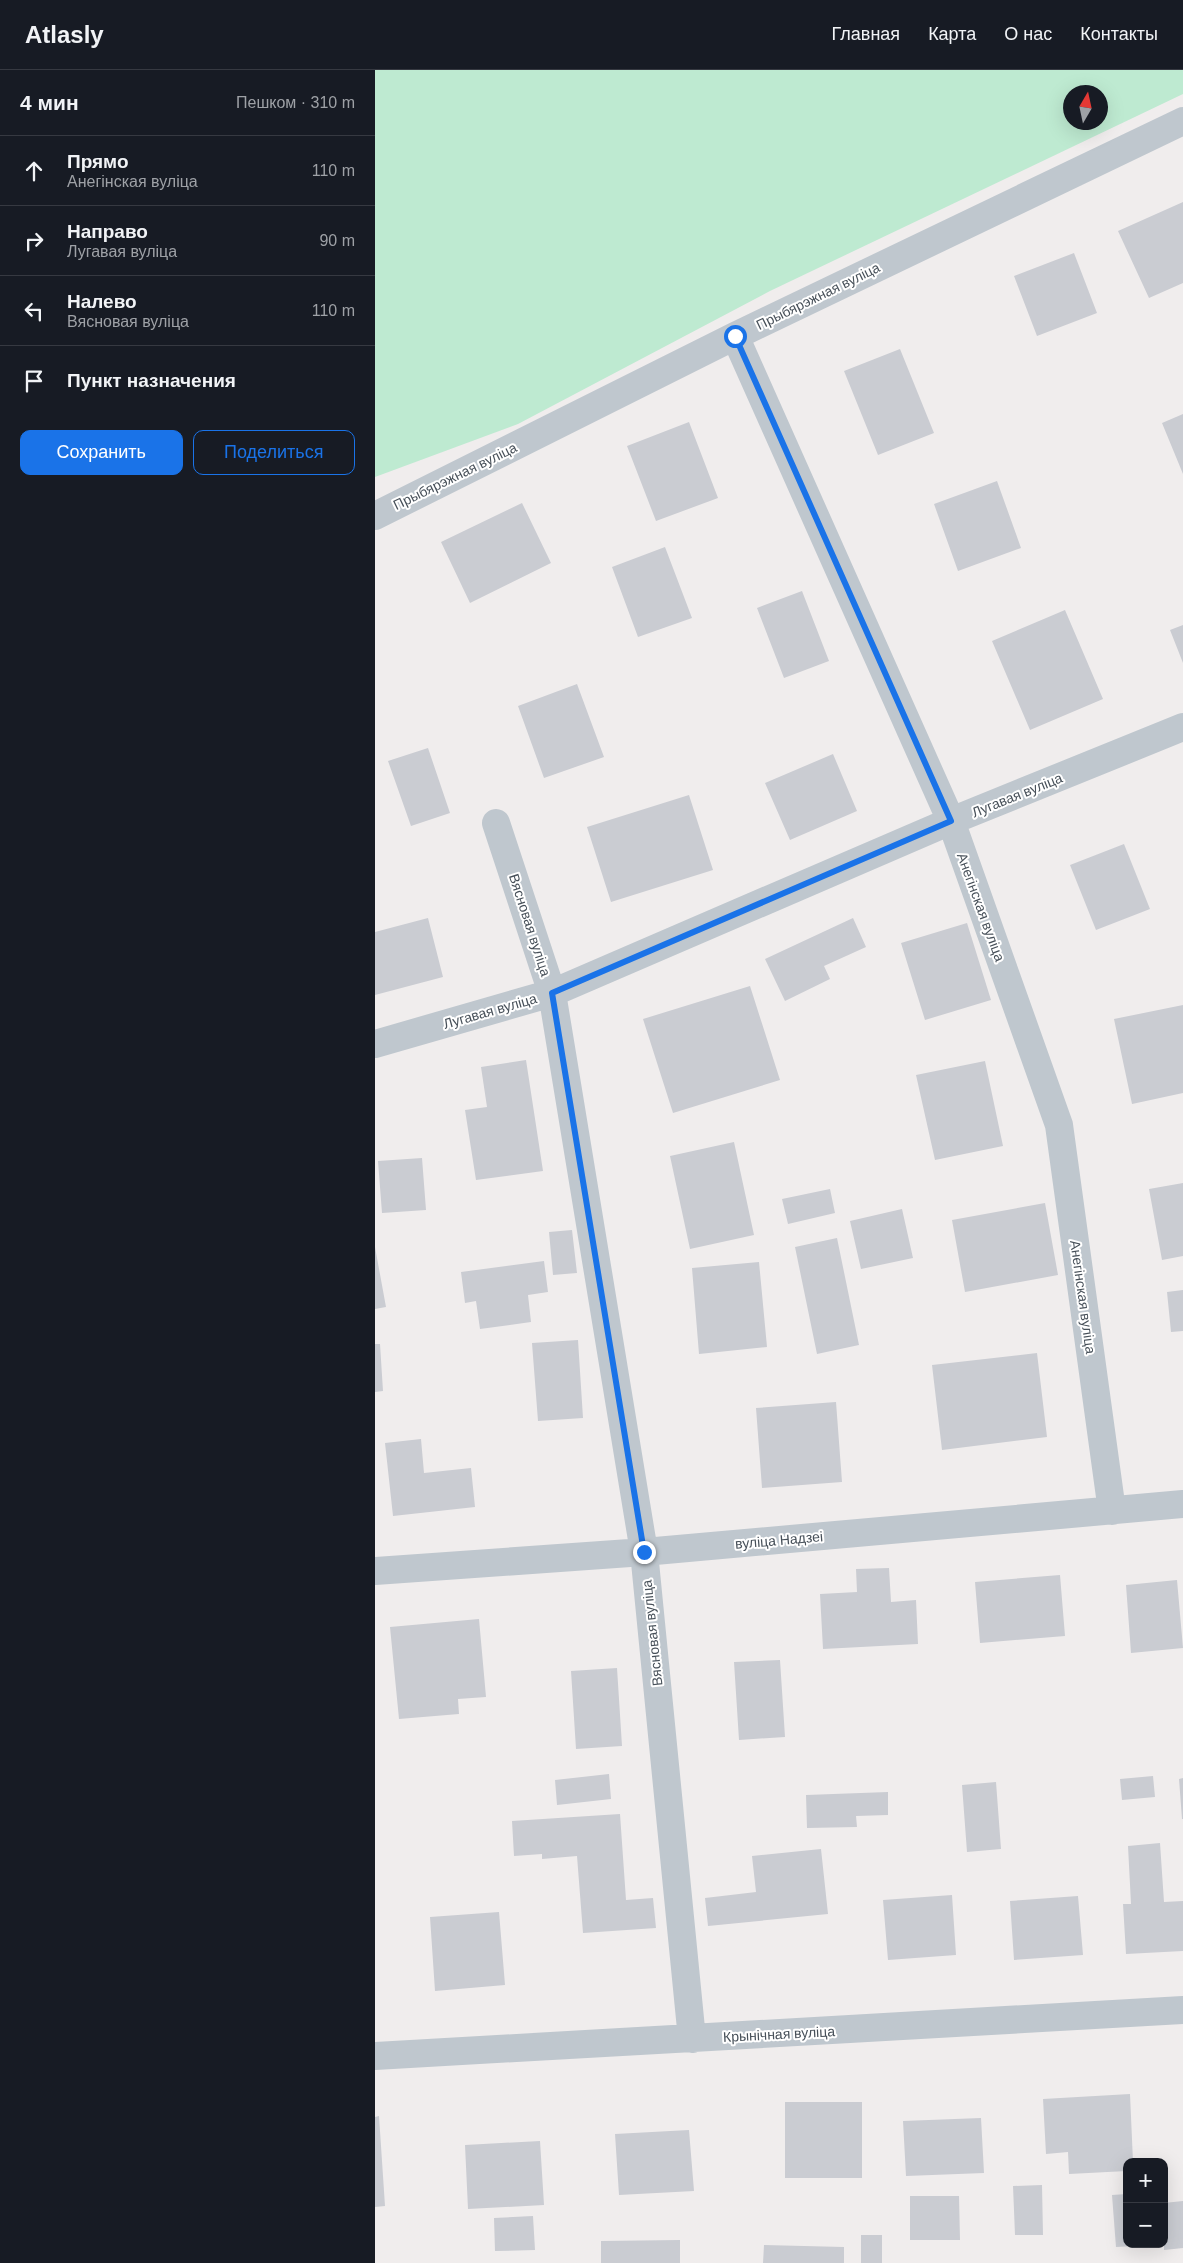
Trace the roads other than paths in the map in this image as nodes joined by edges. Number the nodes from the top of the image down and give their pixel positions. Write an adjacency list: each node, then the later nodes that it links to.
1 (1183, 120): 2 (street, Прыбярэжная вуліца)
2 (735, 336): 3 (street, Прыбярэжная вуліца); 5 (street, Анегінская вуліца)
3 (375, 516)
4 (1183, 727): 5 (street, Лугавая вуліца)
5 (951, 821): 7 (street, Лугавая вуліца); 10 (street, Анегінская вуліца)
6 (496, 823): 7 (street, Вясновая вуліца)
7 (552, 993): 8 (street, Лугавая вуліца); 11 (street, Вясновая вуліца)
8 (375, 1044)
9 (1183, 1504): 10 (street, вуліца Надзеі)
10 (1112, 1511): 11 (street, вуліца Надзеі)
11 (644, 1552): 12 (street, вуліца Надзеі); 14 (street, Вясновая вуліца)
12 (375, 1571)
13 (1183, 2010): 14 (street, Крынічная вуліца)
14 (692, 2039): 15 (street, Крынічная вуліца)
15 (375, 2056)

